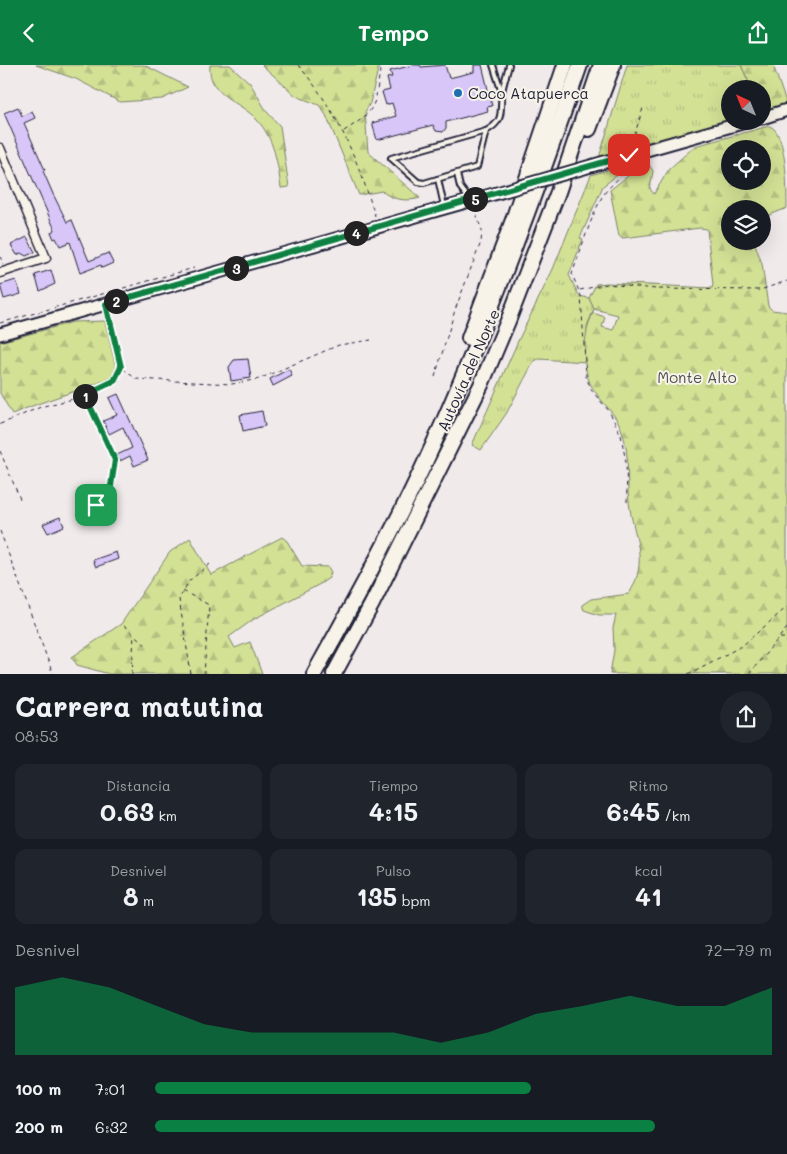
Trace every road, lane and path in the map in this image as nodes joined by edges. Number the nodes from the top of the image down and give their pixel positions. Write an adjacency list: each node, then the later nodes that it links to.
1 (298, 65): 15 (path)
2 (381, 65): 15 (path)
3 (493, 65): 9 (lane)
4 (510, 65): 9 (lane)
5 (565, 65): 40 (highway)
6 (580, 65): 40 (highway, Autovía del Norte)
7 (601, 65): 20 (highway, Autovía del Norte)
8 (613, 65): 20 (highway)
9 (502, 93): 14 (lane)
10 (643, 109): 17 (path)
11 (787, 111): 12 (main road)
12 (771, 115)
13 (721, 129): 17 (main road)
14 (486, 131): 18 (lane); 19 (lane)
15 (343, 132): 23 (path)
16 (0, 147): 24 (street)
17 (629, 155): 21 (main road, bridge); 26 (path)
18 (457, 173): 19 (lane); 21 (lane)
19 (438, 179): 22 (lane)
20 (558, 192): 56 (highway, Autovía del Norte)
21 (476, 199): 22 (main road); 32 (path)
22 (444, 207): 23 (main road)
23 (378, 227): 27 (main road)
24 (0, 273)
25 (787, 281): 26 (path)
26 (580, 291): 38 (path)
27 (106, 304): 28 (main road); 30 (path)
28 (0, 334)
29 (371, 340): 30 (path)
30 (121, 367): 31 (path)
31 (118, 377): 33 (path); 34 (path)
32 (435, 377)
33 (119, 383)
34 (85, 395): 35 (path); 39 (path)
35 (0, 424)
36 (0, 451): 37 (path)
37 (20, 499)
38 (627, 501)
39 (96, 505)
40 (399, 512): 55 (highway, Autovía del Norte)
41 (0, 531): 51 (path)
42 (210, 565): 43 (path)
43 (182, 590): 53 (path); 54 (path)
44 (787, 607): 57 (path)
45 (124, 626): 47 (path)
46 (787, 628): 49 (path)
47 (134, 635): 50 (path); 52 (path)
48 (787, 638): 49 (path)
49 (779, 639): 58 (path)
50 (147, 646)
51 (53, 674)
52 (132, 674)
53 (191, 674)
54 (204, 674)
55 (314, 674)
56 (334, 674)
57 (688, 674)
58 (750, 674)

